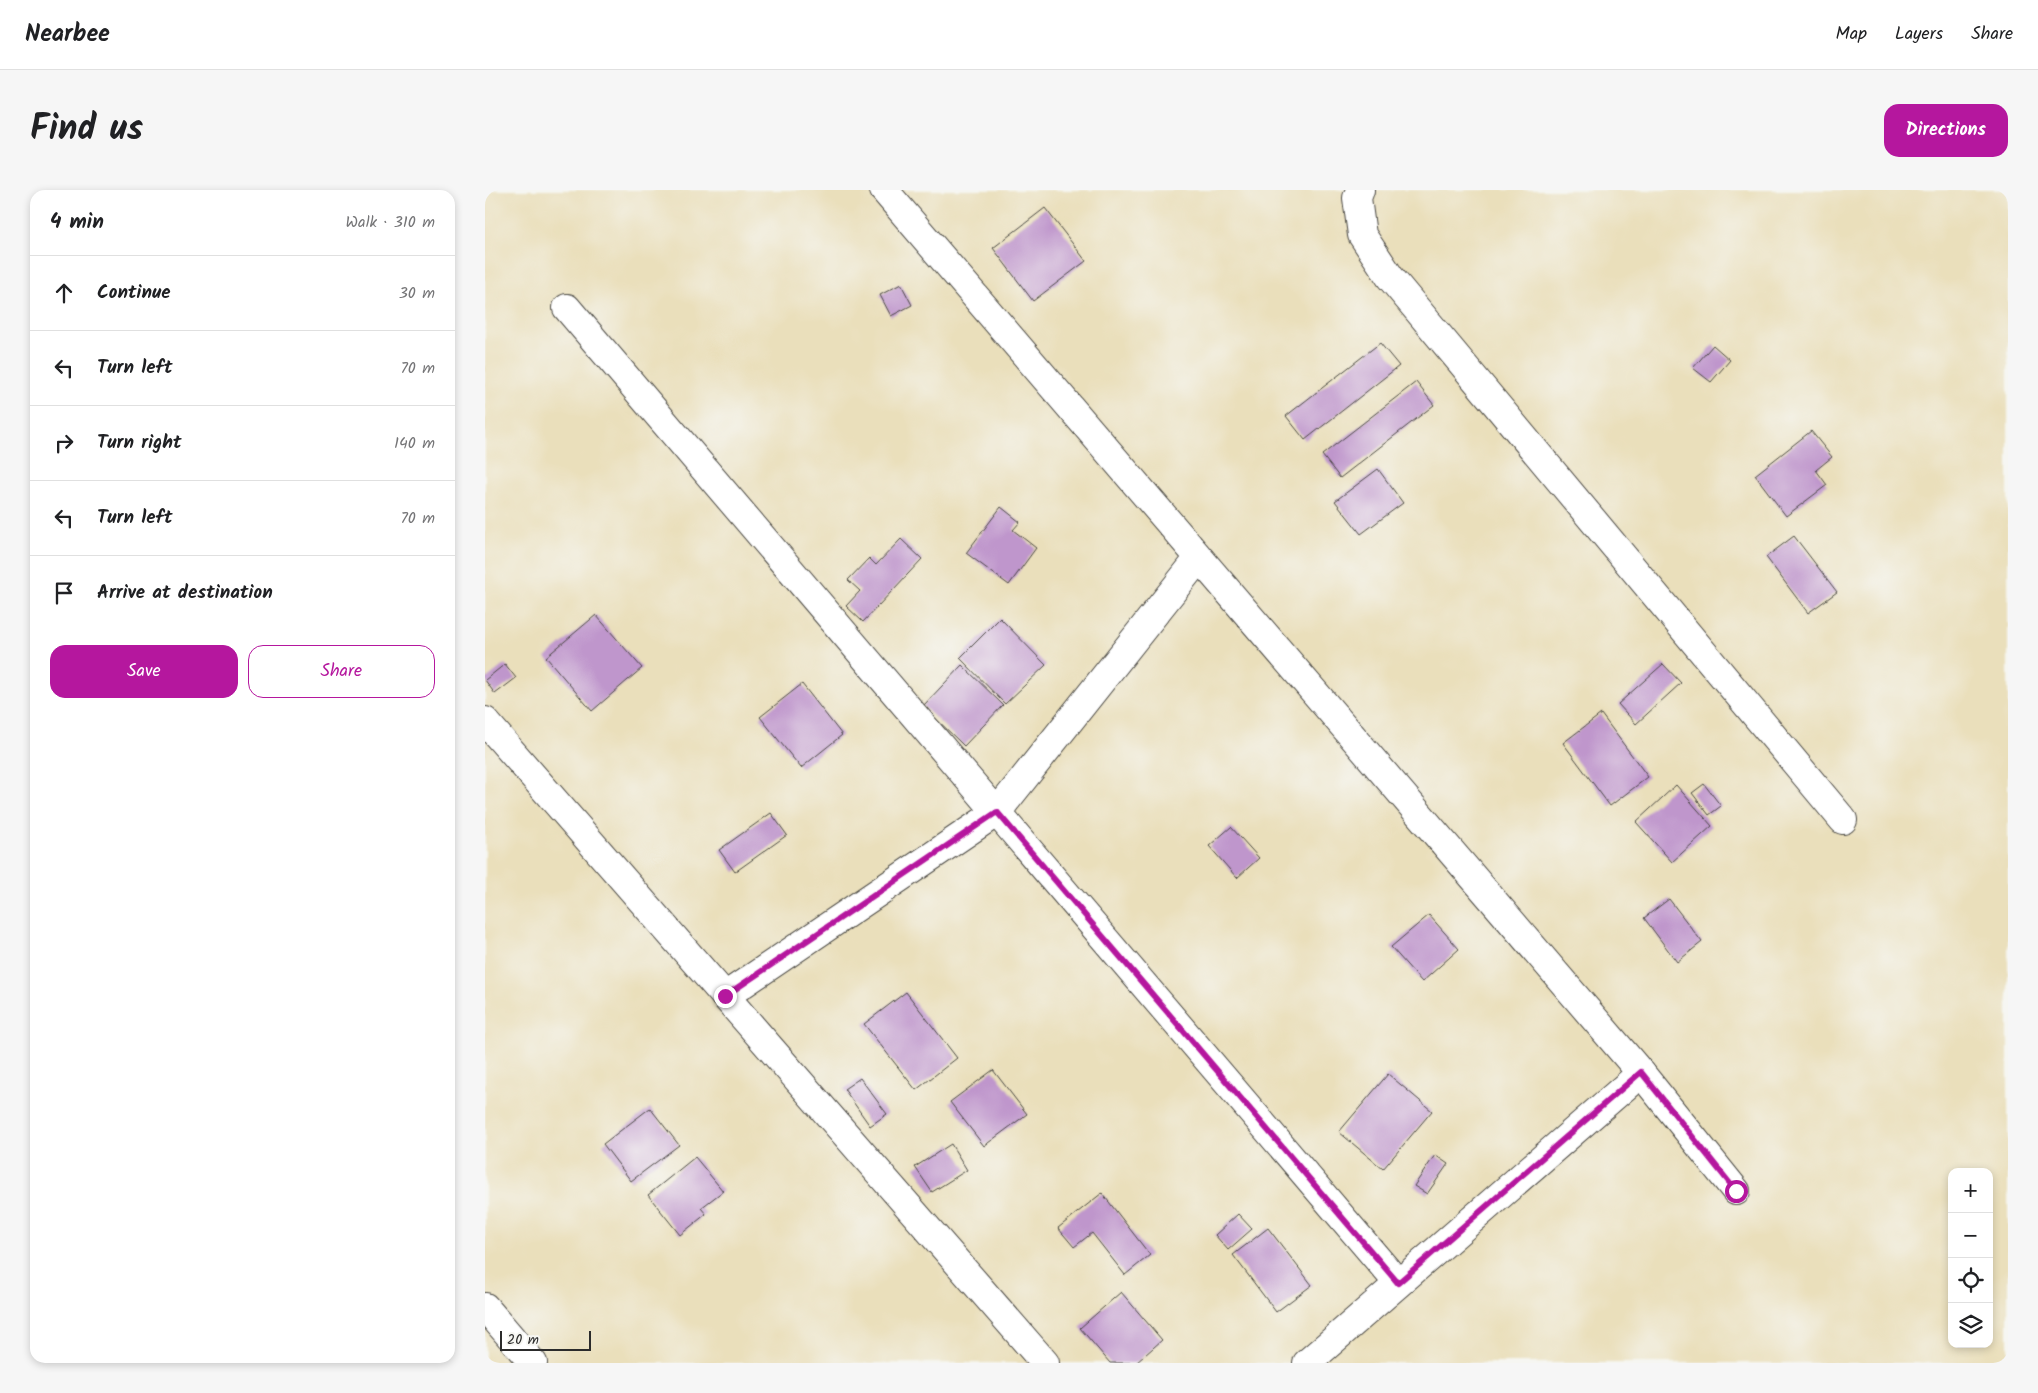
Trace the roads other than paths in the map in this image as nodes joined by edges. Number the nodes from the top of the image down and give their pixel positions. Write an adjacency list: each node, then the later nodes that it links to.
1 (884, 190): 4 (street)
2 (1360, 190): 7 (street)
3 (567, 308): 6 (street)
4 (1199, 558): 6 (street); 9 (street)
5 (485, 721): 8 (street)
6 (997, 812): 8 (street); 11 (street)
7 (1843, 820)
8 (725, 996): 14 (street)
9 (1641, 1072): 10 (street); 11 (street)
10 (1736, 1191)
11 (1398, 1283): 15 (street)
12 (485, 1307): 13 (street)
13 (533, 1363)
14 (1045, 1363)
15 (1307, 1363)

